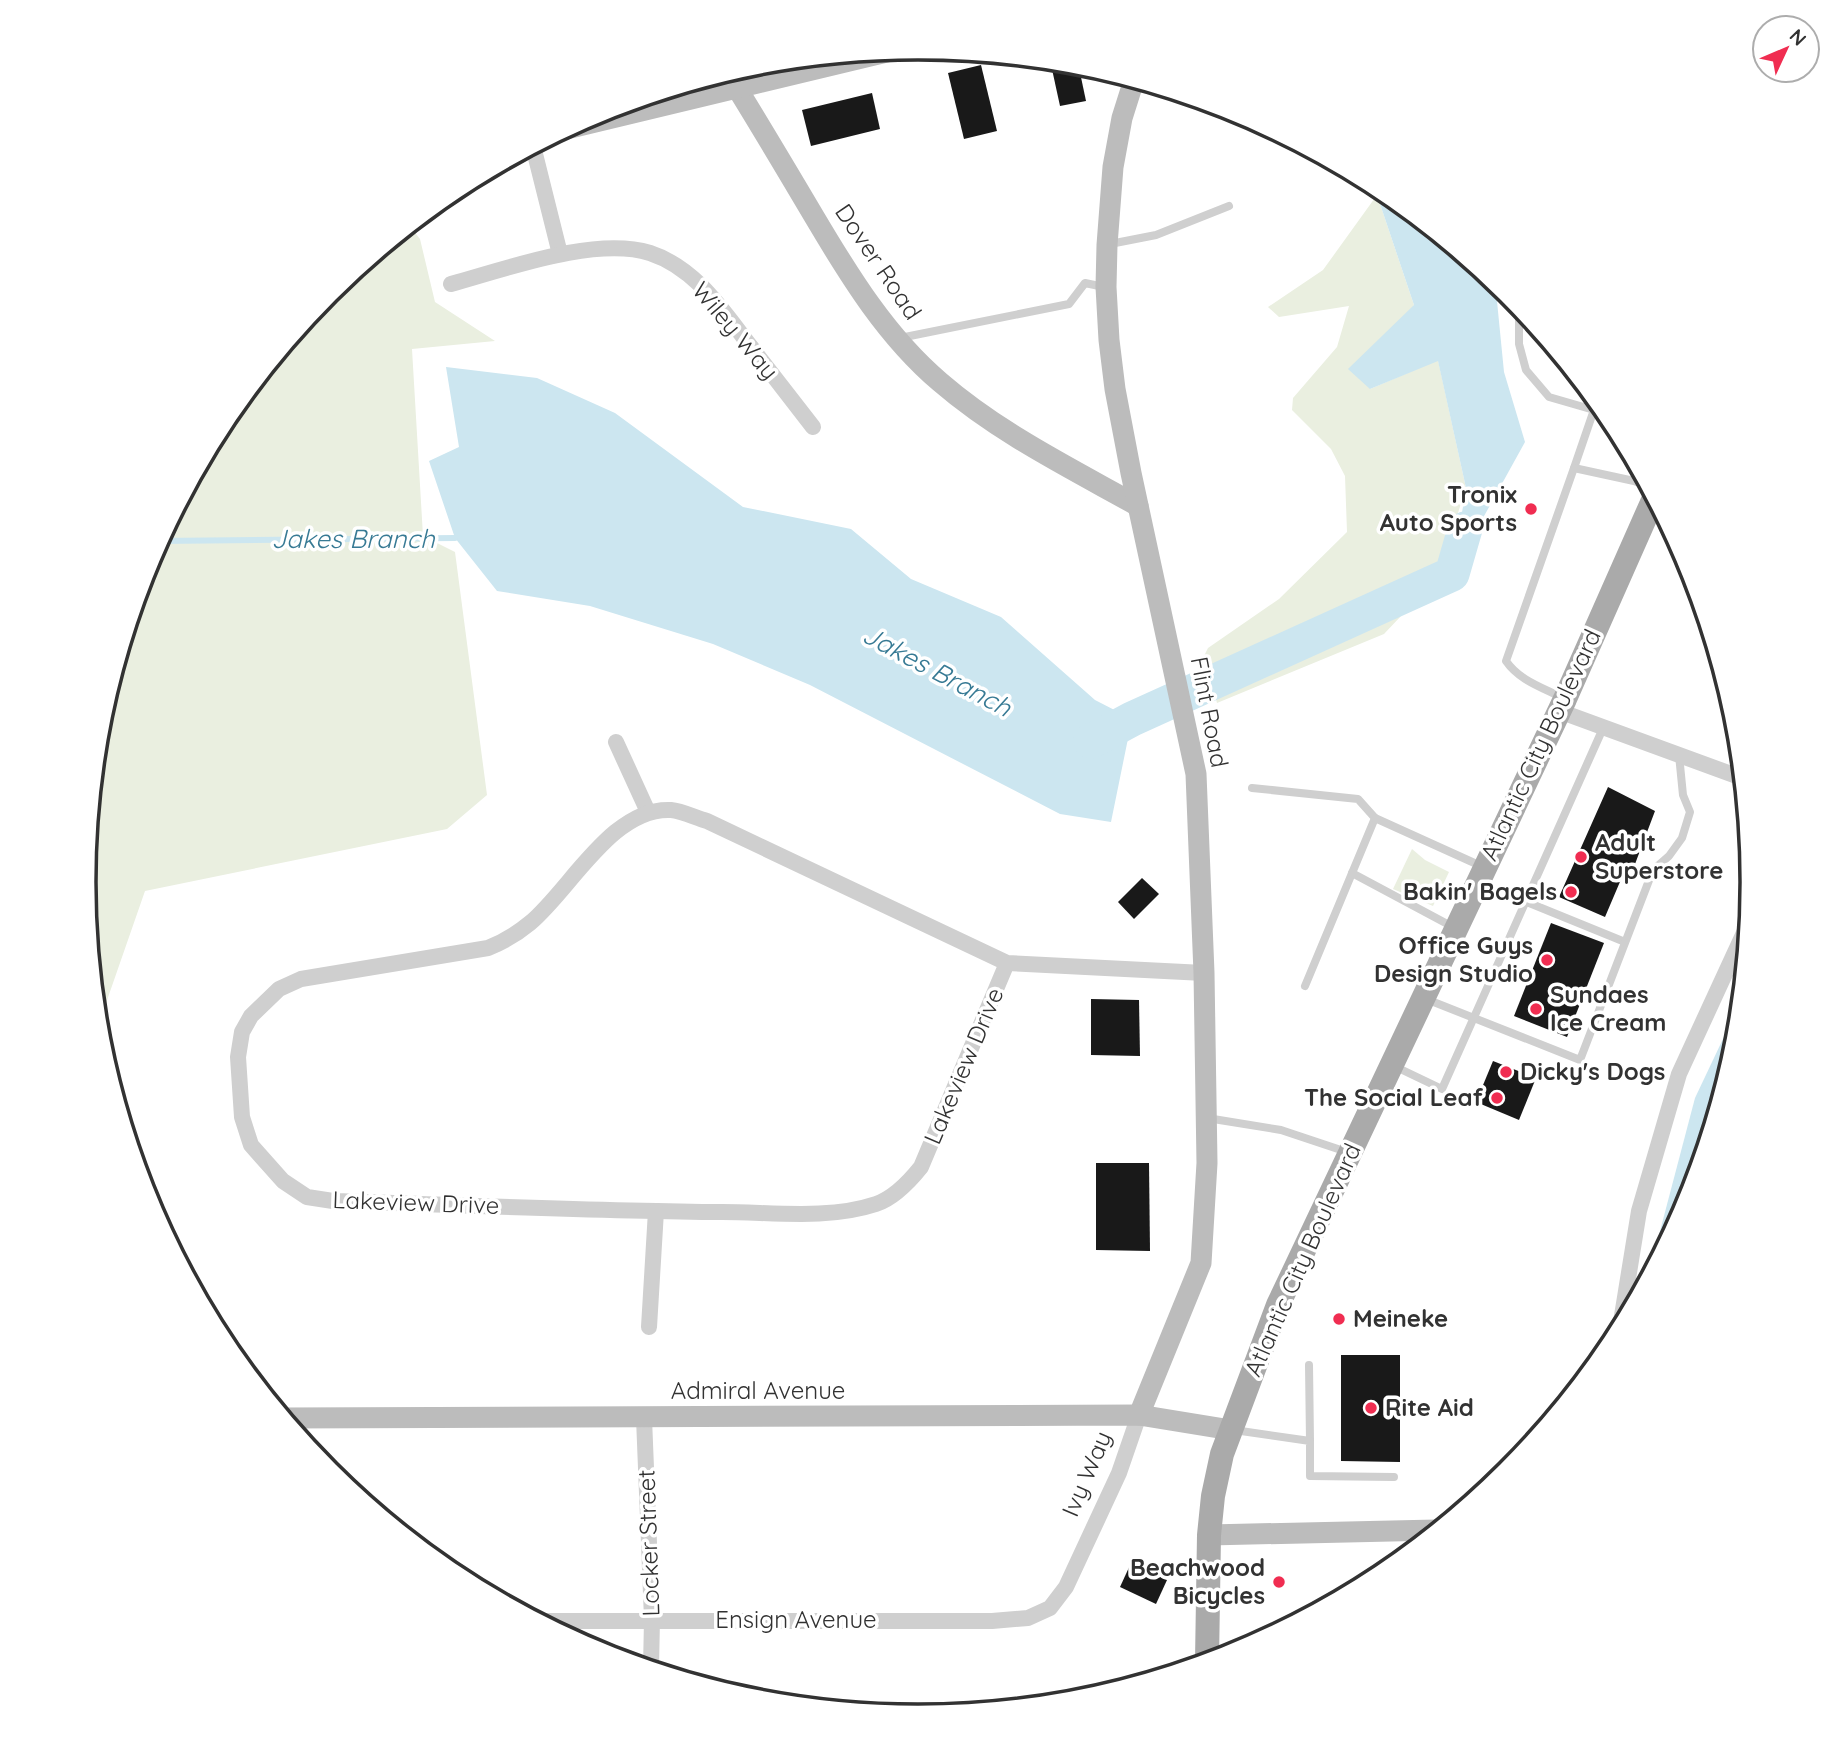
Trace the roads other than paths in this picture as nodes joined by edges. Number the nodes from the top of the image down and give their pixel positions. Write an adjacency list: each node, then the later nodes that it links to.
1 (769, 73): 2 (street)
2 (751, 77)
3 (733, 81): 14 (street, Dover Road)
4 (1131, 88): 9 (street, Flint Road)
5 (695, 91): 6 (street)
6 (650, 104)
7 (535, 154): 10 (street)
8 (1229, 206): 9 (lane)
9 (1107, 245): 12 (street, Flint Road)
10 (560, 254): 11 (street, Wiley Way); 17 (street, Wiley Way)
11 (451, 284)
12 (1106, 287): 14 (lane); 20 (street, Flint Road)
13 (1519, 322): 15 (lane)
14 (897, 339): 20 (street, Dover Road)
15 (1586, 404)
16 (1593, 414): 18 (lane)
17 (813, 427)
18 (1574, 468): 19 (lane); 22 (lane)
19 (1635, 481)
20 (1138, 506): 37 (street, Flint Road)
21 (1650, 508): 22 (main road, Atlantic City Boulevard)
22 (1562, 705): 23 (street); 31 (main road, Atlantic City Boulevard)
23 (1604, 726): 25 (street); 32 (lane)
24 (616, 742): 28 (street)
25 (1679, 755): 26 (street); 34 (lane)
26 (1732, 774)
27 (1252, 788): 29 (lane)
28 (648, 812): 36 (street, Lakeview Drive); 44 (street, Lakeview Drive)
29 (1375, 818): 30 (lane); 31 (lane)
30 (1352, 873): 33 (lane); 38 (lane)
31 (1481, 875): 32 (lane); 33 (main road, Atlantic City Boulevard)
32 (1524, 901): 34 (lane); 40 (lane)
33 (1456, 928): 39 (main road, Atlantic City Boulevard)
34 (1625, 942): 40 (lane)
35 (1736, 949): 45 (street)
36 (1007, 963): 37 (street, Lakeview Drive); 44 (street, Lakeview Drive)
37 (1204, 973): 42 (street, Flint Road)
38 (1305, 986)
39 (1423, 998): 40 (lane); 41 (main road, Atlantic City Boulevard)
40 (1473, 1019): 41 (lane)
41 (1392, 1065): 43 (main road, Atlantic City Boulevard)
42 (1206, 1118): 43 (lane); 47 (street, Flint Road)
43 (1350, 1153): 52 (main road, Atlantic City Boulevard)
44 (656, 1211): 46 (street)
45 (1624, 1301)
46 (649, 1327)
47 (1164, 1355): 49 (street, Ivy Way)
48 (1309, 1365): 53 (lane)
49 (1139, 1415): 51 (street, Admiral Avenue); 52 (street, Admiral Avenue); 57 (street, Ivy Way)
50 (295, 1418): 51 (street, Admiral Avenue)
51 (644, 1418): 58 (street, Locker Street)
52 (1231, 1430): 53 (lane); 55 (main road, Atlantic City Boulevard)
53 (1310, 1441): 54 (lane)
54 (1394, 1477)
55 (1209, 1535): 56 (street); 60 (main road, Atlantic City Boulevard)
56 (1417, 1535)
57 (1049, 1608): 58 (street, Ensign Avenue)
58 (652, 1619): 59 (street, Ensign Avenue); 61 (street, Locker Street)
59 (558, 1621)
60 (1207, 1650)
61 (651, 1659)

